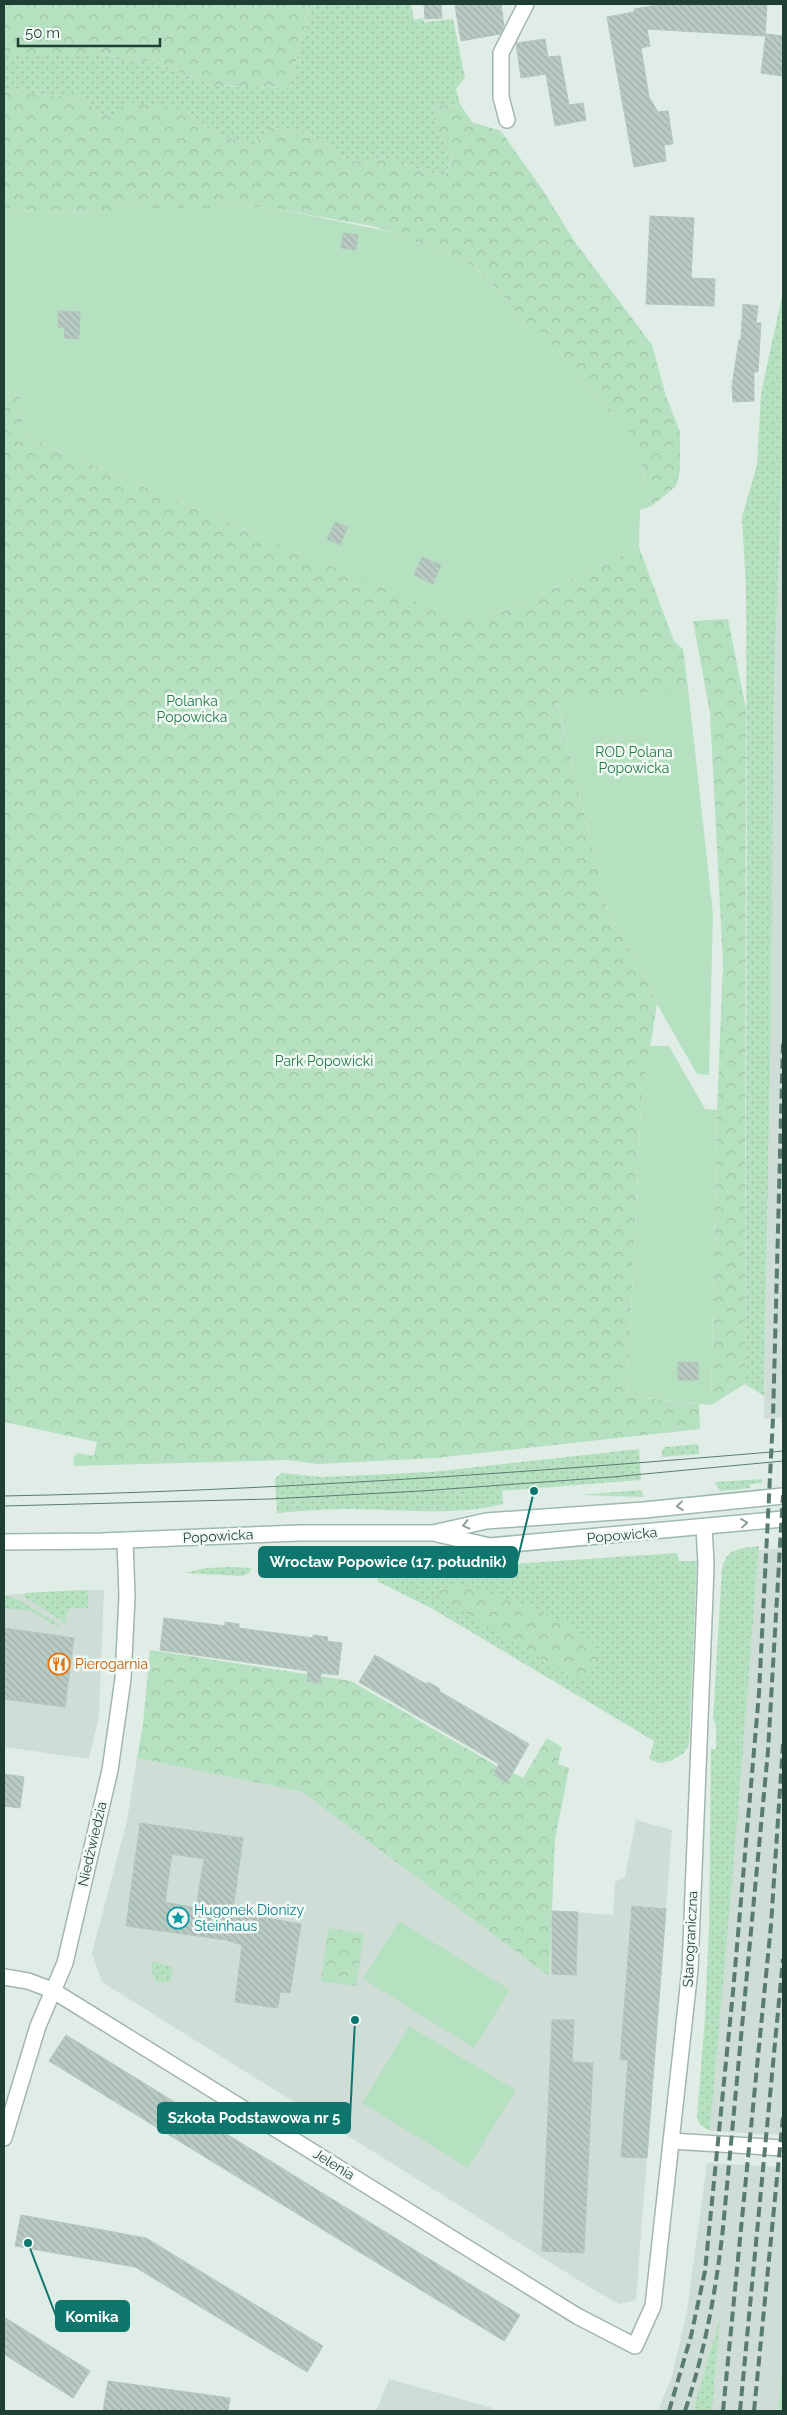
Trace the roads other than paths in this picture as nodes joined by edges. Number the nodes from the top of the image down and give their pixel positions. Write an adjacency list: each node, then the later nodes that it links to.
1 (526, 4): 2 (street)
2 (507, 120)
3 (783, 1496): 6 (street, Popowicka, one-way to 6)
4 (783, 1520): 5 (street, Popowicka, one-way to 4)
5 (704, 1527): 6 (street, Popowicka); 12 (street, Starograniczna)
6 (432, 1533): 7 (street, Popowicka)
7 (125, 1540): 8 (street, Popowicka); 10 (street, Niedźwiedzia)
8 (4, 1542)
9 (4, 1977): 10 (street, Jelenia)
10 (52, 1990): 11 (street, Niedźwiedzia); 14 (street, Jelenia)
11 (4, 2138)
12 (671, 2141): 13 (street); 14 (street, Starograniczna)
13 (783, 2148)
14 (636, 2346)

